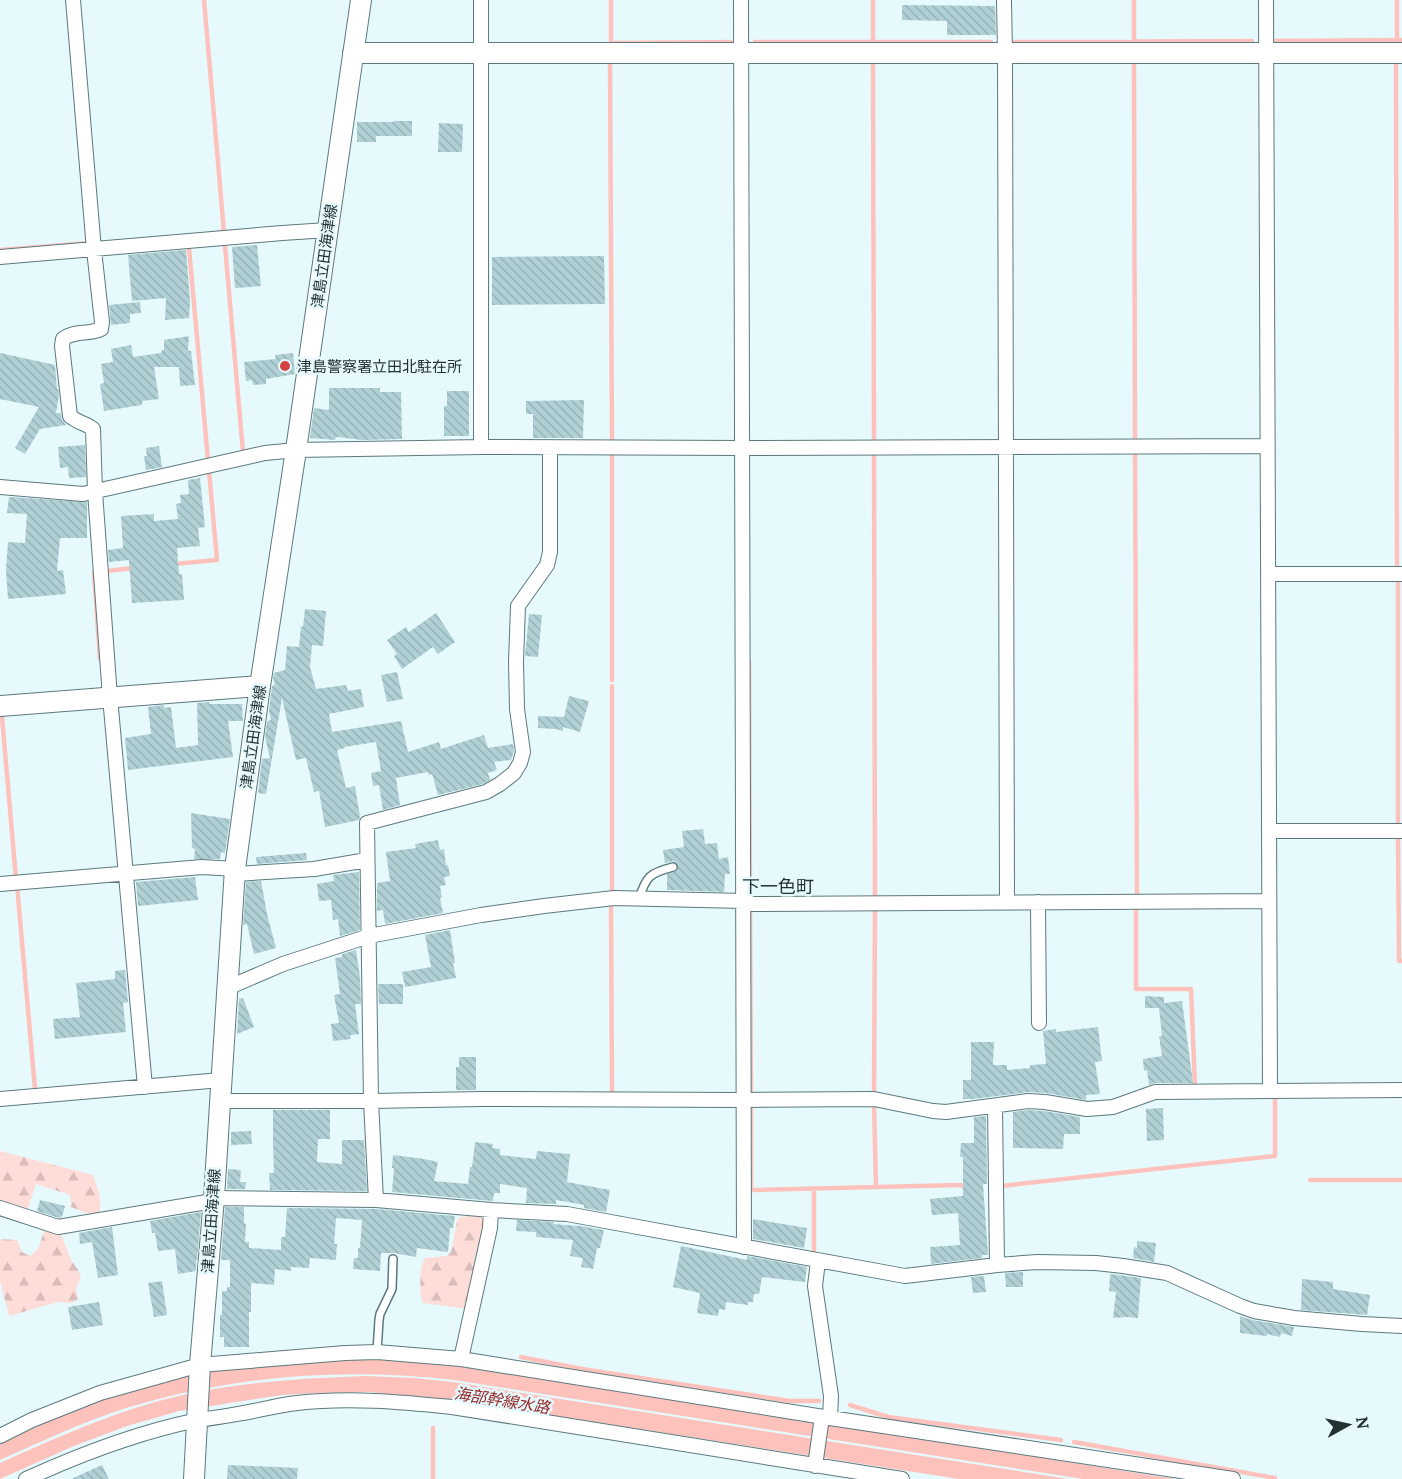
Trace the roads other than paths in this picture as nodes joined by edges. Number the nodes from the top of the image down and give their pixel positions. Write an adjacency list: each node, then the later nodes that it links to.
1 (73, 0): 14 (street)
2 (361, 0): 7 (main road, 津島立田海津線)
3 (481, 0): 11 (street)
4 (741, 0): 12 (street)
5 (1004, 0): 8 (street)
6 (1266, 0): 9 (street)
7 (353, 53): 11 (main road); 13 (main road, 津島立田海津線)
8 (1005, 53): 9 (main road); 12 (main road); 16 (street)
9 (1266, 53): 10 (main road); 17 (street)
10 (1402, 53)
11 (481, 54): 12 (main road); 18 (street)
12 (741, 54): 20 (street)
13 (328, 231): 14 (street); 21 (main road, 津島立田海津線)
14 (94, 250): 15 (street); 23 (street)
15 (0, 257)
16 (1005, 446): 17 (street); 20 (street); 39 (street)
17 (1268, 446): 24 (street)
18 (481, 447): 19 (street); 21 (street)
19 (550, 448): 20 (street); 31 (street)
20 (742, 448): 37 (street)
21 (296, 450): 23 (street); 26 (main road, 津島立田海津線)
22 (0, 486): 23 (street)
23 (95, 492): 27 (street)
24 (1268, 574): 25 (street); 29 (street)
25 (1402, 574)
26 (260, 686): 27 (main road); 33 (main road, 津島立田海津線)
27 (111, 697): 28 (main road); 34 (street)
28 (0, 706)
29 (1269, 831): 30 (street); 38 (street)
30 (1402, 831)
31 (367, 860): 33 (street); 41 (street)
32 (673, 867): 36 (lane)
33 (235, 872): 34 (street); 42 (main road, 津島立田海津線)
34 (126, 873): 35 (street); 45 (street)
35 (0, 884)
36 (639, 898): 37 (street); 41 (street)
37 (744, 901): 39 (street); 49 (street)
38 (1269, 901): 40 (street); 47 (street)
39 (1007, 902): 40 (street)
40 (1038, 902): 43 (street)
41 (369, 936): 42 (street); 51 (street)
42 (227, 988): 44 (main road, 津島立田海津線)
43 (1039, 1023)
44 (221, 1080): 45 (street); 50 (main road, 津島立田海津線)
45 (145, 1087): 48 (street)
46 (1402, 1090): 47 (street)
47 (1270, 1091): 52 (street)
48 (0, 1099)
49 (744, 1100): 51 (street); 52 (street); 57 (street)
50 (220, 1101): 51 (street); 53 (main road, 津島立田海津線)
51 (371, 1101): 54 (street)
52 (995, 1106): 60 (street)
53 (213, 1199): 54 (street); 55 (street); 64 (main road, 津島立田海津線)
54 (375, 1200): 56 (street)
55 (0, 1208)
56 (491, 1210): 57 (street); 63 (street)
57 (744, 1247): 59 (street)
58 (393, 1259): 62 (lane)
59 (818, 1261): 60 (street); 66 (street)
60 (997, 1265): 61 (street)
61 (1402, 1326)
62 (377, 1352): 63 (street); 64 (street)
63 (461, 1359): 66 (street)
64 (200, 1365): 65 (main road, 津島立田海津線); 67 (street)
65 (198, 1416): 68 (street); 69 (street); 70 (main road, 津島立田海津線)
66 (824, 1418): 68 (street); 72 (street)
67 (0, 1436)
68 (815, 1462): 71 (street)
69 (26, 1479)
70 (194, 1479)
71 (902, 1479)
72 (1233, 1479)

